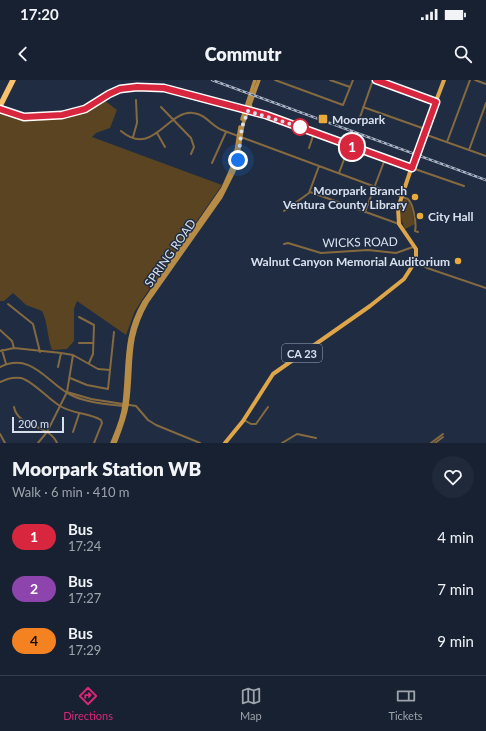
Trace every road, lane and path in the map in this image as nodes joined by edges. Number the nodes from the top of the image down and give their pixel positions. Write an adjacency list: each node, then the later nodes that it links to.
1 (13, 80): 17 (highway)
2 (255, 80): 21 (main road, SPRING ROAD)
3 (259, 80): 15 (main road, SPRING ROAD)
4 (274, 80): 12 (street)
5 (330, 80): 12 (street)
6 (353, 80): 12 (street)
7 (375, 80): 14 (street); 19 (street)
8 (444, 80): 14 (main road)
9 (470, 80): 32 (street)
10 (475, 80): 11 (street)
11 (486, 84)
12 (350, 87)
13 (136, 100): 30 (street)
14 (436, 102): 27 (main road)
15 (250, 103): 21 (main road, SPRING ROAD); 22 (main road)
16 (486, 103): 36 (street)
17 (0, 106)
18 (161, 107): 23 (street)
19 (363, 108): 24 (street); 27 (street)
20 (0, 110): 21 (street)
21 (246, 110): 22 (street); 31 (main road, SPRING ROAD)
22 (266, 115): 28 (street)
23 (173, 120): 26 (street); 29 (street); 37 (street)
24 (359, 120)
25 (121, 131): 30 (street)
26 (226, 132): 31 (street); 40 (street)
27 (425, 132): 32 (street); 42 (main road)
28 (314, 133): 33 (street); 35 (street)
29 (156, 134): 30 (street); 34 (street)
30 (133, 137)
31 (240, 137): 41 (street); 76 (main road, SPRING ROAD)
32 (447, 142): 36 (street)
33 (349, 146): 39 (street); 43 (street)
34 (165, 147)
35 (309, 148)
36 (469, 150): 38 (street)
37 (191, 154)
38 (486, 156)
39 (385, 158): 42 (street); 44 (street)
40 (212, 163)
41 (319, 166): 43 (street); 46 (street)
42 (412, 168): 45 (street); 47 (main road)
43 (339, 173): 44 (street)
44 (375, 186): 47 (street); 49 (street)
45 (464, 186)
46 (310, 192): 48 (street); 49 (street)
47 (402, 196): 50 (main road); 51 (street)
48 (284, 211)
49 (365, 212): 50 (street)
50 (399, 224): 53 (main road)
51 (418, 232)
52 (284, 244): 53 (street, WICKS ROAD)
53 (414, 246): 54 (main road)
54 (415, 260): 55 (street); 80 (main road, CA 23)
55 (486, 288)
56 (8, 304): 64 (street)
57 (79, 317): 61 (street)
58 (0, 330): 62 (street)
59 (114, 332): 71 (street)
60 (78, 343): 61 (street)
61 (93, 343): 67 (street)
62 (14, 348): 63 (street); 64 (street)
63 (1, 351): 68 (street)
64 (40, 352): 65 (street)
65 (60, 353): 66 (street); 70 (street)
66 (73, 355): 67 (street); 72 (street)
67 (89, 363): 71 (street)
68 (6, 364): 69 (street); 74 (street)
69 (0, 366)
70 (58, 366)
71 (110, 370): 72 (street)
72 (70, 378): 74 (street)
73 (0, 382): 75 (street)
74 (67, 392): 75 (street); 76 (street)
75 (59, 405): 79 (street); 81 (street)
76 (125, 405): 89 (main road, SPRING ROAD); 90 (main road, SPRING ROAD); 91 (street)
77 (14, 406): 81 (street)
78 (268, 407): 80 (street)
79 (79, 414): 82 (street); 88 (street)
80 (244, 420): 92 (main road, CA 23)
81 (48, 432): 86 (street); 87 (street)
82 (73, 432)
83 (0, 434): 85 (street)
84 (316, 438): 93 (street)
85 (5, 443)
86 (38, 443)
87 (57, 443)
88 (94, 443)
89 (112, 443)
90 (115, 443)
91 (200, 443)
92 (225, 443)
93 (282, 443)
94 (431, 443): 95 (street)
95 (435, 443)

